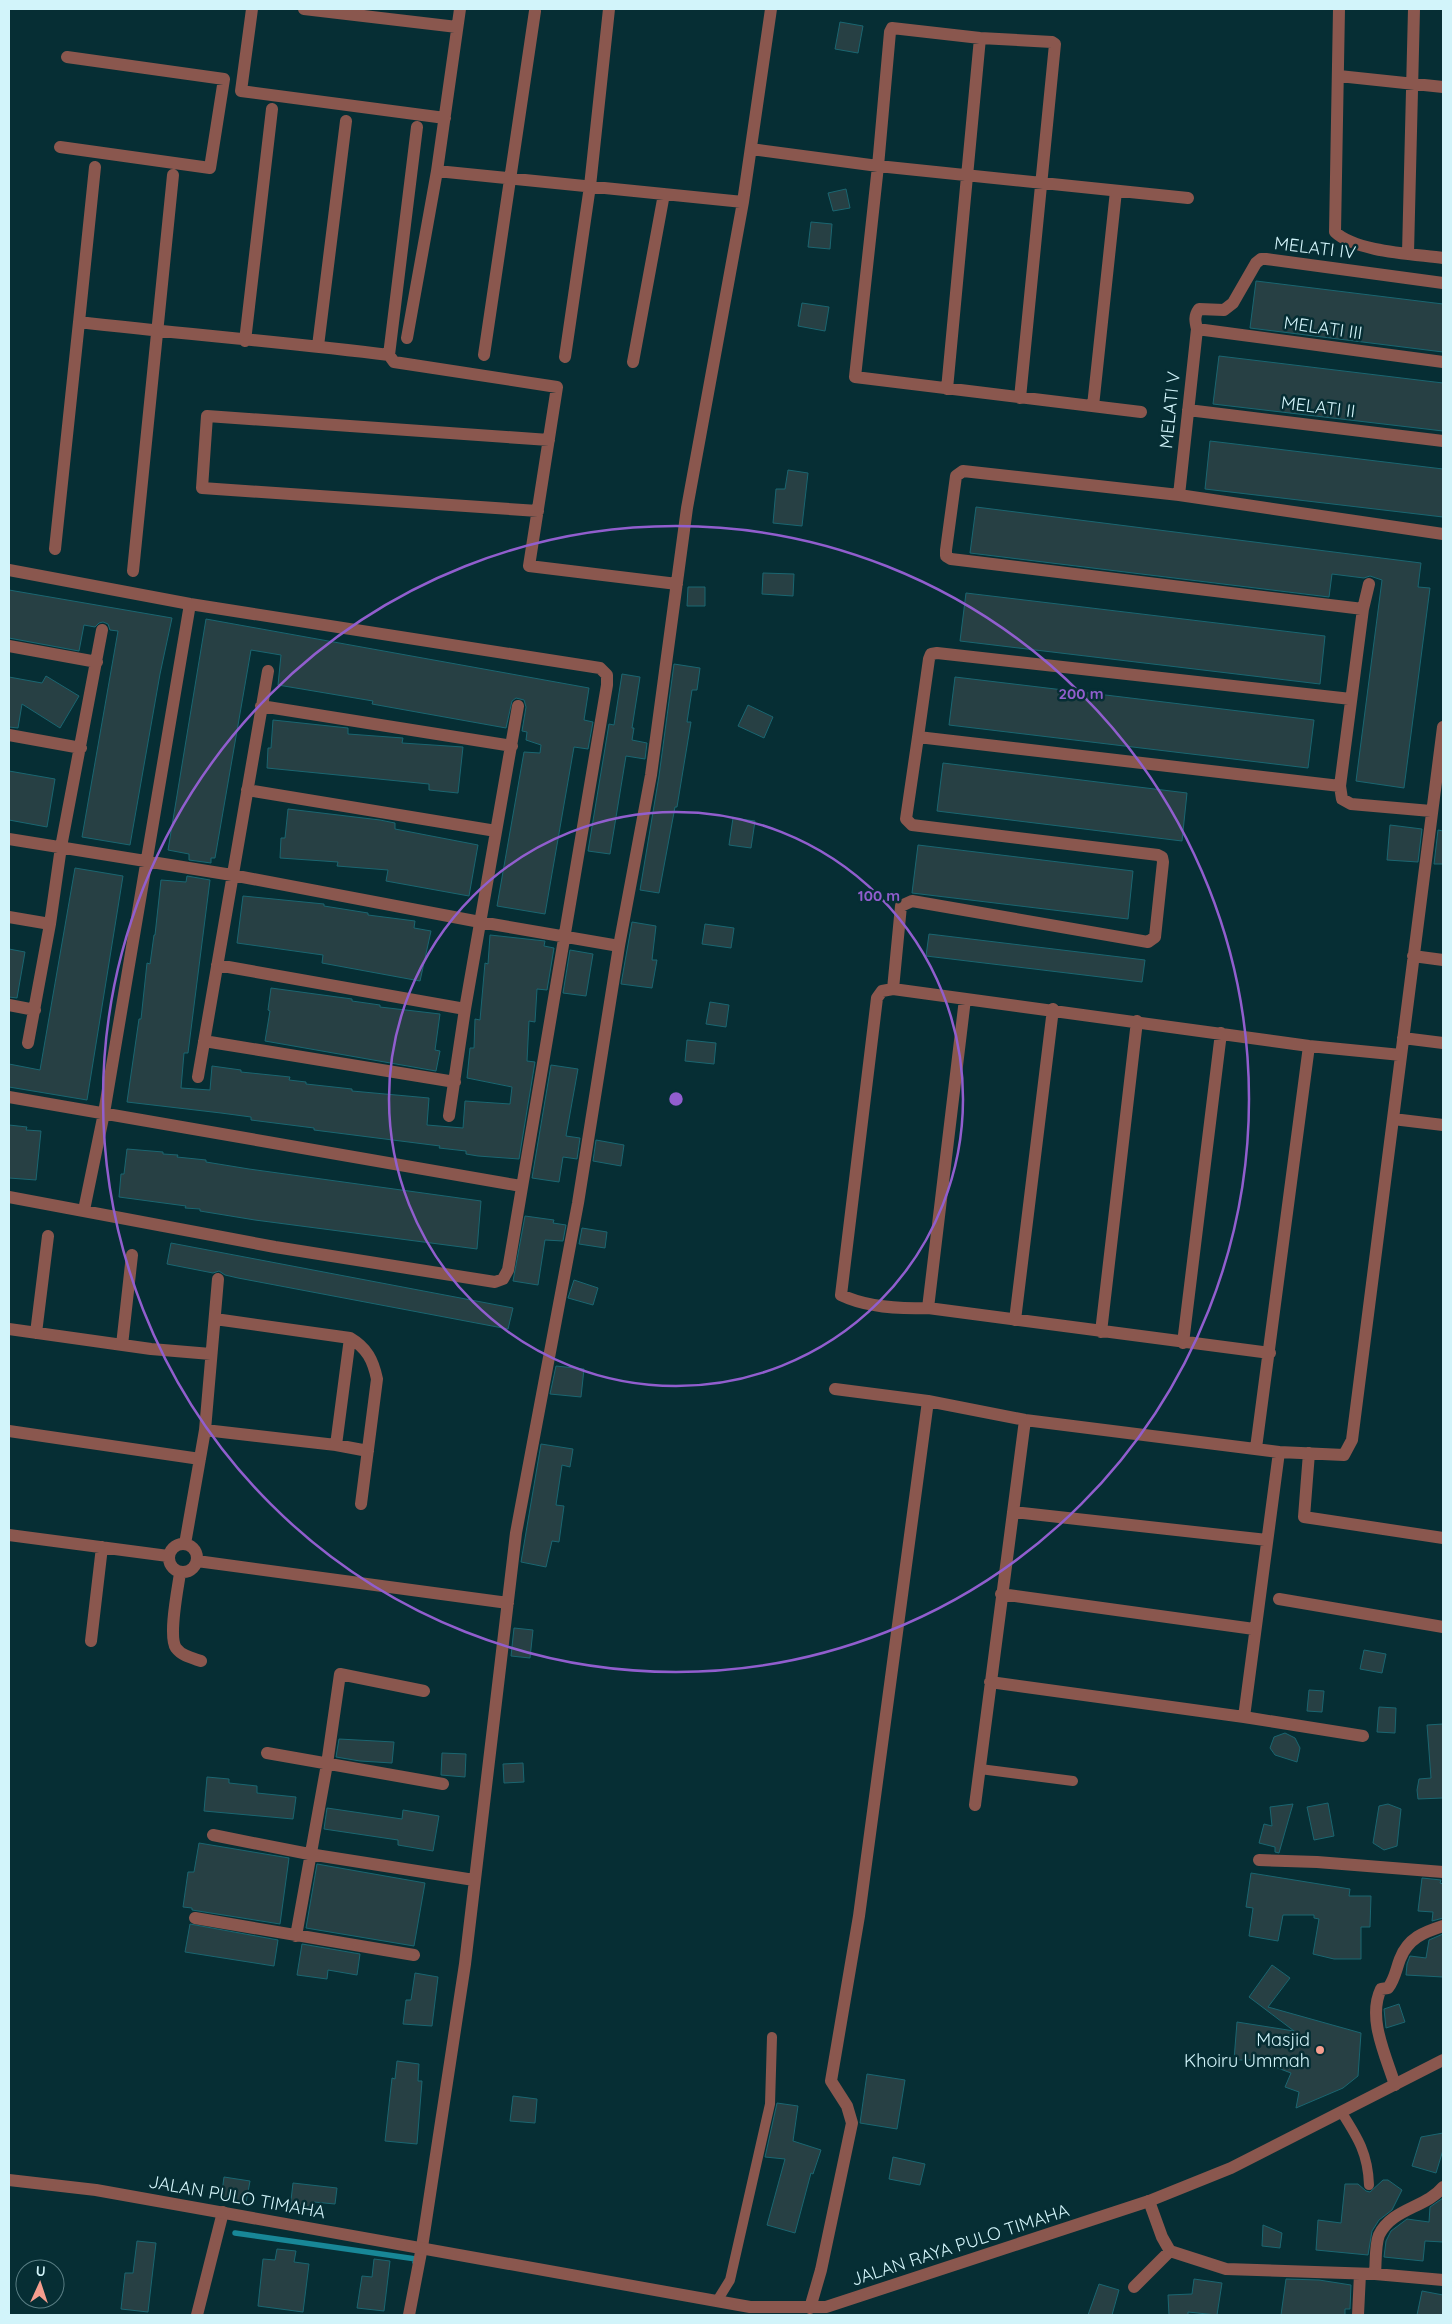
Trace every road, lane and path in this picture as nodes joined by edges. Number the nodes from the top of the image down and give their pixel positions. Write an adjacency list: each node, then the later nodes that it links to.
1 (252, 9): 16 (street)
2 (304, 9): 9 (street)
3 (460, 9): 9 (street)
4 (609, 9): 30 (street)
5 (771, 9): 22 (street)
6 (1339, 9): 12 (street)
7 (1414, 9): 14 (street)
8 (535, 11): 28 (street)
9 (458, 28): 18 (street)
10 (980, 38): 23 (street); 27 (street); 29 (street)
11 (67, 57): 13 (street)
12 (1339, 76): 14 (street); 35 (street)
13 (224, 79): 16 (street); 21 (street)
14 (1412, 84): 15 (street); 35 (street)
15 (1443, 87)
16 (241, 91): 18 (street)
17 (272, 109): 42 (street)
18 (445, 118): 25 (street)
19 (346, 121): 43 (street)
20 (417, 127): 44 (street)
21 (60, 147)
22 (751, 150): 23 (street); 34 (street)
23 (878, 166): 27 (street); 49 (street)
24 (95, 167): 38 (street)
25 (437, 171): 28 (street); 41 (street)
26 (173, 175): 40 (street)
27 (967, 175): 29 (street); 49 (street)
28 (511, 178): 30 (street); 45 (street)
29 (1042, 183): 31 (street); 50 (street)
30 (590, 186): 32 (street); 46 (street)
31 (1116, 190): 33 (street); 51 (street)
32 (664, 194): 34 (street); 47 (street)
33 (1188, 198)
34 (743, 202): 62 (street)
35 (1408, 253): 36 (street)
36 (1443, 258)
37 (1443, 283): 39 (street, MELATI IV)
38 (79, 322): 40 (street); 59 (street)
39 (1198, 329): 48 (street, MELATI III); 52 (street, MELATI V)
40 (156, 331): 42 (street); 61 (street)
41 (407, 338)
42 (245, 341): 43 (street)
43 (318, 346): 44 (street)
44 (388, 355): 54 (street)
45 (484, 355)
46 (565, 357)
47 (633, 362)
48 (1443, 362)
49 (947, 389): 50 (street)
50 (1020, 398): 51 (street)
51 (1093, 406): 53 (street)
52 (1188, 410): 55 (street, MELATI II); 56 (street, MELATI V)
53 (1141, 412)
54 (549, 440): 57 (street); 57 (street)
55 (1443, 441)
56 (1179, 495): 58 (street); 65 (street)
57 (538, 511): 62 (street)
58 (1443, 534)
59 (55, 549)
60 (9, 570): 64 (street)
61 (133, 571)
62 (677, 584): 90 (street)
63 (1369, 584): 65 (street)
64 (190, 604): 84 (street); 89 (street)
65 (1363, 609): 70 (street)
66 (102, 630): 68 (street)
67 (9, 646): 68 (street)
68 (97, 662): 77 (street)
69 (268, 671): 71 (street)
70 (1352, 699): 75 (street); 78 (street)
71 (261, 706): 76 (street); 79 (street)
72 (518, 706): 76 (street)
73 (1443, 726): 80 (street)
74 (9, 735): 77 (street)
75 (918, 737): 78 (street); 94 (street)
76 (512, 746): 81 (street)
77 (81, 748): 83 (street)
78 (1340, 786): 80 (street)
79 (247, 790): 81 (street); 85 (street)
80 (1431, 811): 91 (street)
81 (496, 831): 87 (street)
82 (9, 839): 83 (street)
83 (61, 847): 84 (street); 88 (street)
84 (145, 862): 85 (street); 111 (street)
85 (232, 875): 87 (street); 93 (street)
86 (9, 917): 88 (street)
87 (480, 922): 89 (street); 97 (street)
88 (50, 924): 99 (street)
89 (566, 936): 90 (street); 115 (street)
90 (619, 946): 155 (street)
91 (1413, 956): 92 (street); 102 (street)
92 (1443, 960)
93 (217, 965): 97 (street); 103 (street)
94 (893, 989): 95 (street); 121 (street)
95 (965, 999): 98 (street); 121 (street)
96 (9, 1005): 99 (street)
97 (464, 1009): 109 (street)
98 (1053, 1009): 100 (street); 123 (street)
99 (35, 1010): 104 (street)
100 (1137, 1021): 101 (street); 125 (street)
101 (1221, 1033): 106 (street); 128 (street)
102 (1403, 1038): 105 (street); 107 (street)
103 (204, 1041): 108 (street); 109 (street)
104 (28, 1043)
105 (1443, 1043)
106 (1309, 1046): 107 (street); 130 (street)
107 (1400, 1055): 113 (street)
108 (198, 1077)
109 (455, 1082): 112 (street)
110 (9, 1097): 111 (street)
111 (104, 1113): 115 (street); 117 (street)
112 (449, 1116)
113 (1393, 1119): 114 (street); 141 (street)
114 (1443, 1125)
115 (521, 1186): 117 (street)
116 (9, 1197): 117 (street)
117 (84, 1210)
118 (48, 1236): 126 (street)
119 (132, 1255): 129 (street)
120 (218, 1280): 122 (street)
121 (928, 1308): 123 (street)
122 (215, 1319): 127 (street); 131 (street)
123 (1015, 1320): 125 (street)
124 (9, 1329): 126 (street)
125 (1101, 1332): 128 (street)
126 (36, 1333): 129 (street)
127 (350, 1338): 137 (street); 139 (street)
128 (1183, 1343): 130 (street)
129 (122, 1345): 131 (street)
130 (1270, 1353): 138 (street)
131 (211, 1354): 135 (street)
132 (835, 1389): 133 (street)
133 (928, 1401): 134 (street); 196 (street)
134 (1025, 1420): 138 (street); 144 (street)
135 (205, 1430): 137 (street); 142 (street)
136 (9, 1431): 142 (street)
137 (336, 1445): 139 (street)
138 (1256, 1448): 140 (street)
139 (368, 1451): 143 (street)
140 (1279, 1452): 141 (street); 147 (street)
141 (1309, 1454): 145 (street)
142 (200, 1458): 148 (street)
143 (361, 1504)
144 (1013, 1512): 147 (street); 153 (street)
145 (1443, 1538)
146 (9, 1539): 149 (street)
147 (1267, 1540): 157 (street)
148 (185, 1544): 150 (street); 151 (street)
149 (102, 1547): 150 (street); 158 (street)
150 (168, 1556): 152 (street)
151 (197, 1561): 152 (street); 155 (street)
152 (180, 1573): 159 (street)
153 (1001, 1594): 157 (street); 160 (street)
154 (1279, 1599): 156 (street)
155 (508, 1603): 174 (street)
156 (1443, 1627)
157 (1254, 1629): 162 (street)
158 (90, 1641)
159 (201, 1661)
160 (990, 1682): 162 (street); 166 (street)
161 (424, 1691): 165 (street)
162 (1244, 1717): 163 (street)
163 (1363, 1736)
164 (267, 1753): 165 (street)
165 (327, 1764): 168 (street); 171 (street)
166 (980, 1769): 167 (lane); 169 (street)
167 (1073, 1781)
168 (443, 1784)
169 (975, 1805)
170 (213, 1835): 171 (street)
171 (309, 1854): 174 (street); 177 (street)
172 (1258, 1860): 173 (street)
173 (1443, 1872)
174 (474, 1880): 188 (street)
175 (195, 1918): 177 (street)
176 (1443, 1926): 181 (street)
177 (296, 1936): 178 (street)
178 (414, 1955)
179 (772, 2037): 195 (lane)
180 (1443, 2060): 181 (street, JALAN RAYA PULO TIMAHA)
181 (1395, 2086): 182 (street, JALAN RAYA PULO TIMAHA)
182 (1342, 2113): 184 (lane); 186 (street, JALAN RAYA PULO TIMAHA)
183 (9, 2180): 187 (street, JALAN PULO TIMAHA)
184 (1369, 2185)
185 (1443, 2187): 192 (street)
186 (1151, 2207): 189 (street); 197 (street, JALAN RAYA PULO TIMAHA)
187 (223, 2212): 188 (street, JALAN PULO TIMAHA); 198 (street)
188 (422, 2247): 190 (street, JALAN PULO TIMAHA); 199 (street)
189 (1170, 2251): 191 (street); 194 (street)
190 (458, 2254): 195 (street, JALAN RAYA PULO TIMAHA)
191 (1360, 2274): 192 (street); 200 (street)
192 (1375, 2274): 193 (street)
193 (1443, 2280)
194 (1134, 2287)
195 (717, 2301): 196 (street, JALAN RAYA PULO TIMAHA)
196 (810, 2308): 197 (street, JALAN RAYA PULO TIMAHA)
197 (827, 2311)
198 (197, 2315)
199 (408, 2315)
200 (1358, 2315)

